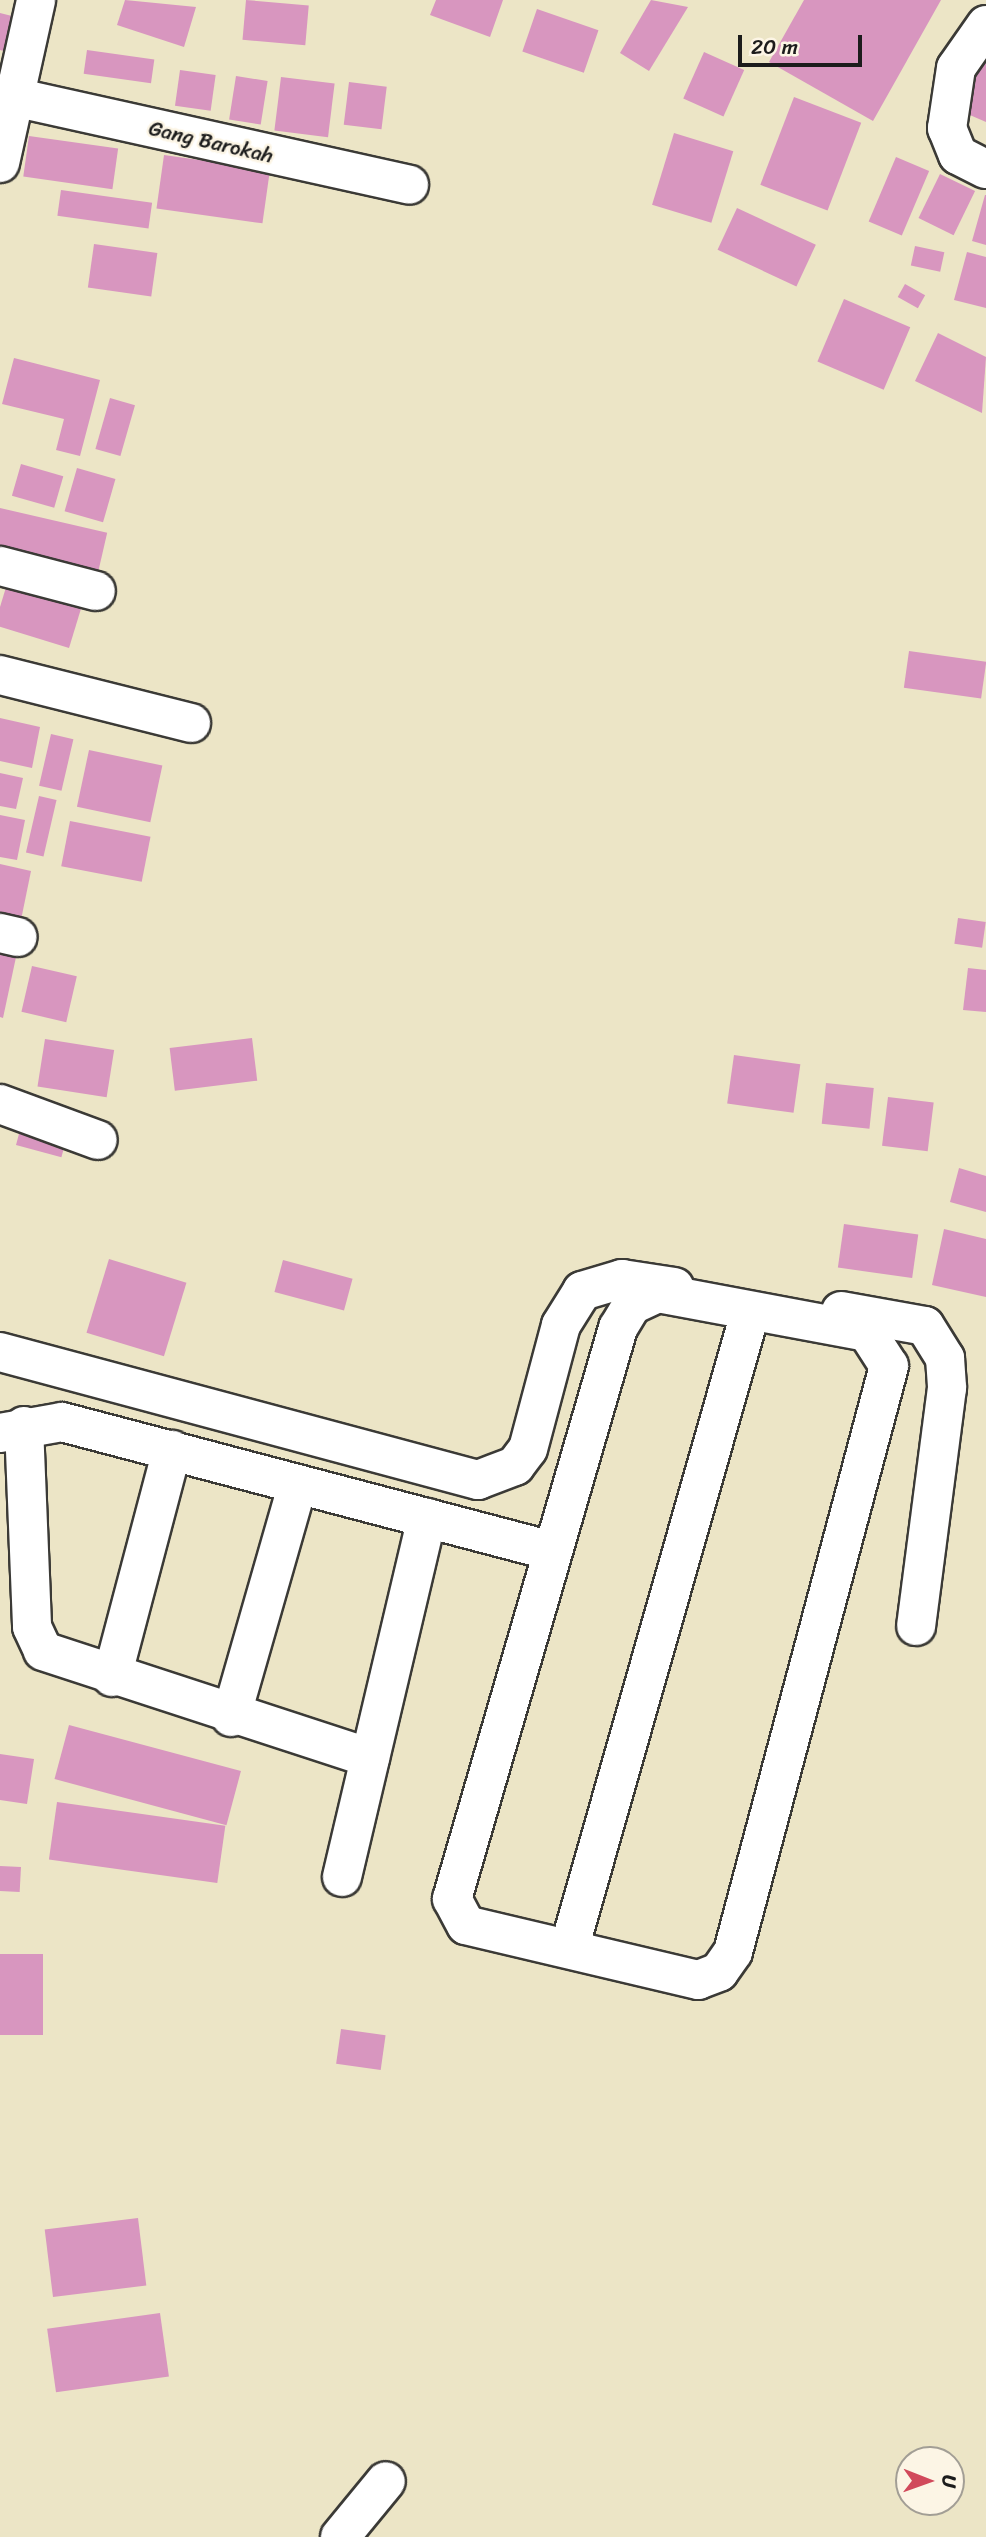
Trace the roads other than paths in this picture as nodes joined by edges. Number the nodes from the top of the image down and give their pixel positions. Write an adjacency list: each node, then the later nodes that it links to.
1 (36, 0): 3 (street)
2 (986, 24): 5 (street)
3 (7, 95): 4 (street); 6 (street, Gang Barokah)
4 (0, 163)
5 (986, 169)
6 (409, 185)
7 (0, 566): 8 (street)
8 (96, 591)
9 (0, 675): 10 (street)
10 (191, 723)
11 (0, 1104): 12 (street)
12 (98, 1140)
13 (750, 1313): 19 (street); 25 (street); 25 (street)
14 (0, 1352): 20 (street)
15 (12, 1429): 16 (street); 21 (street)
16 (172, 1450): 17 (street); 21 (street)
17 (298, 1484): 18 (street); 22 (street)
18 (427, 1518): 19 (street); 23 (street)
19 (552, 1551): 25 (street)
20 (916, 1626)
21 (112, 1677): 22 (street)
22 (231, 1717): 23 (street)
23 (370, 1758): 24 (street)
24 (342, 1877)
25 (569, 1949)
26 (386, 2482): 27 (street)
27 (340, 2537)

